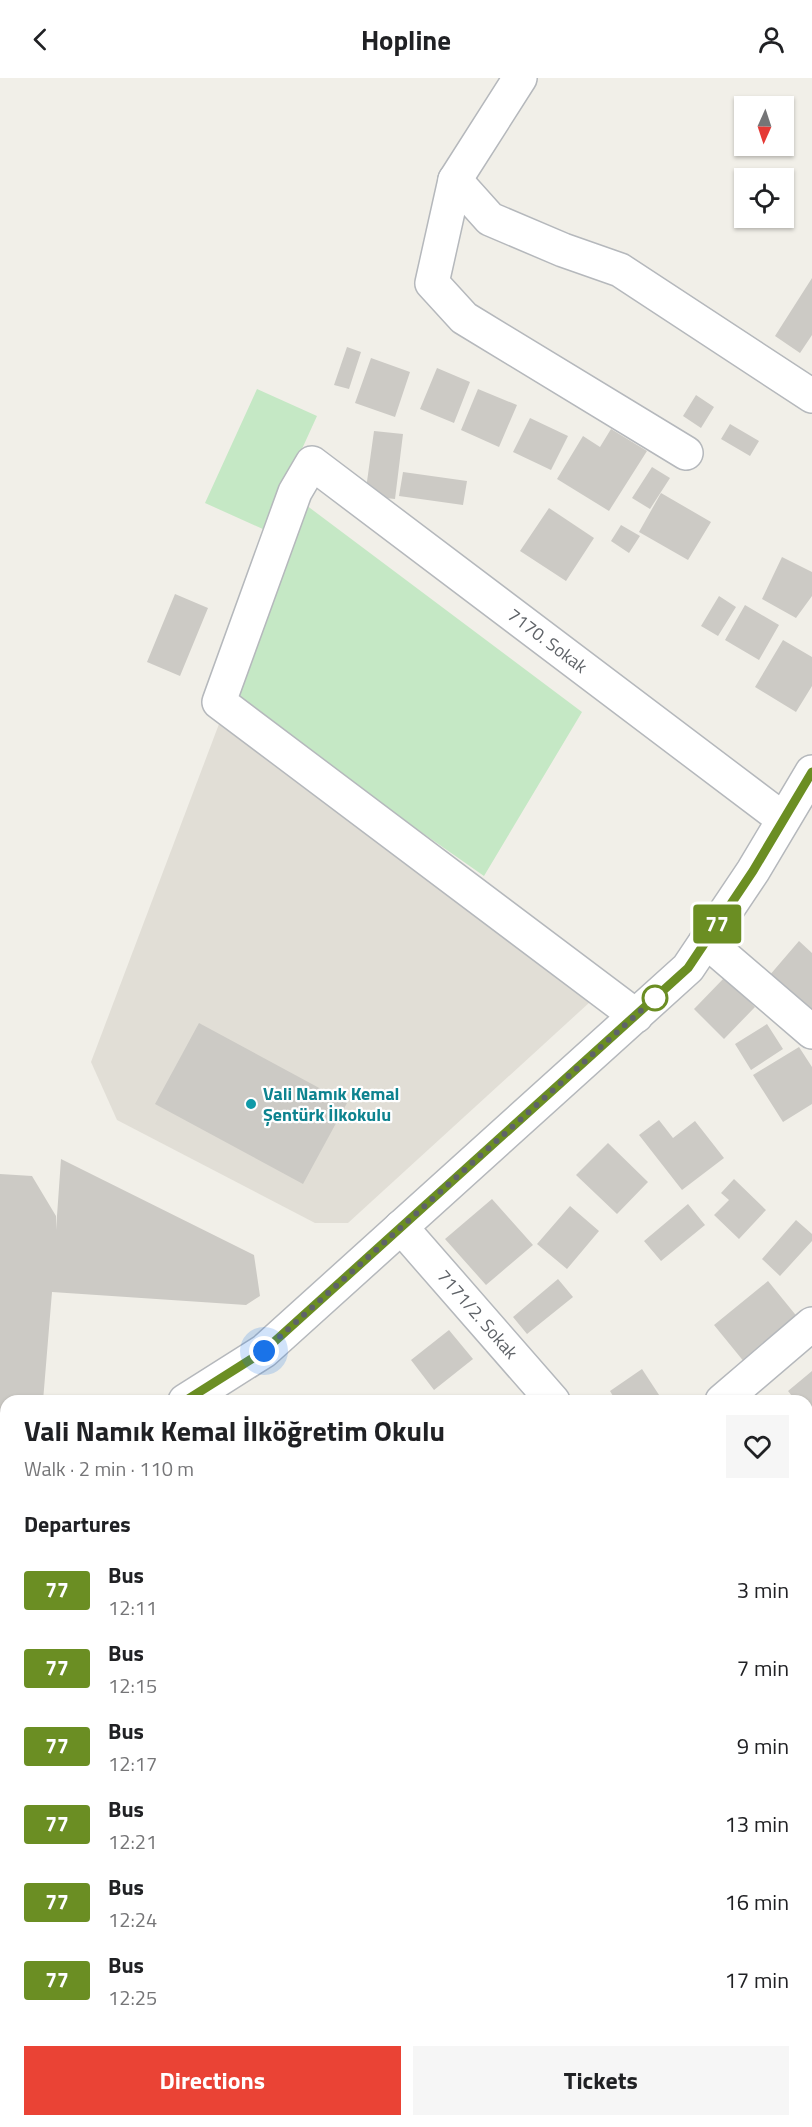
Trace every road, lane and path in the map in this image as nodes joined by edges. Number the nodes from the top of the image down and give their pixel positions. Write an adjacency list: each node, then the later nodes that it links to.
1 (520, 78): 2 (street)
2 (455, 180): 3 (street); 4 (street)
3 (812, 396)
4 (686, 453)
5 (812, 772): 6 (street)
6 (783, 819): 7 (street); 8 (street, 7170. Sokak)
7 (706, 941): 8 (street); 9 (street)
8 (636, 1016): 10 (street)
9 (812, 1032)
10 (401, 1227): 12 (street); 13 (street, 7171/2. Sokak)
11 (812, 1324): 14 (street)
12 (195, 1395)
13 (548, 1395)
14 (729, 1395)

